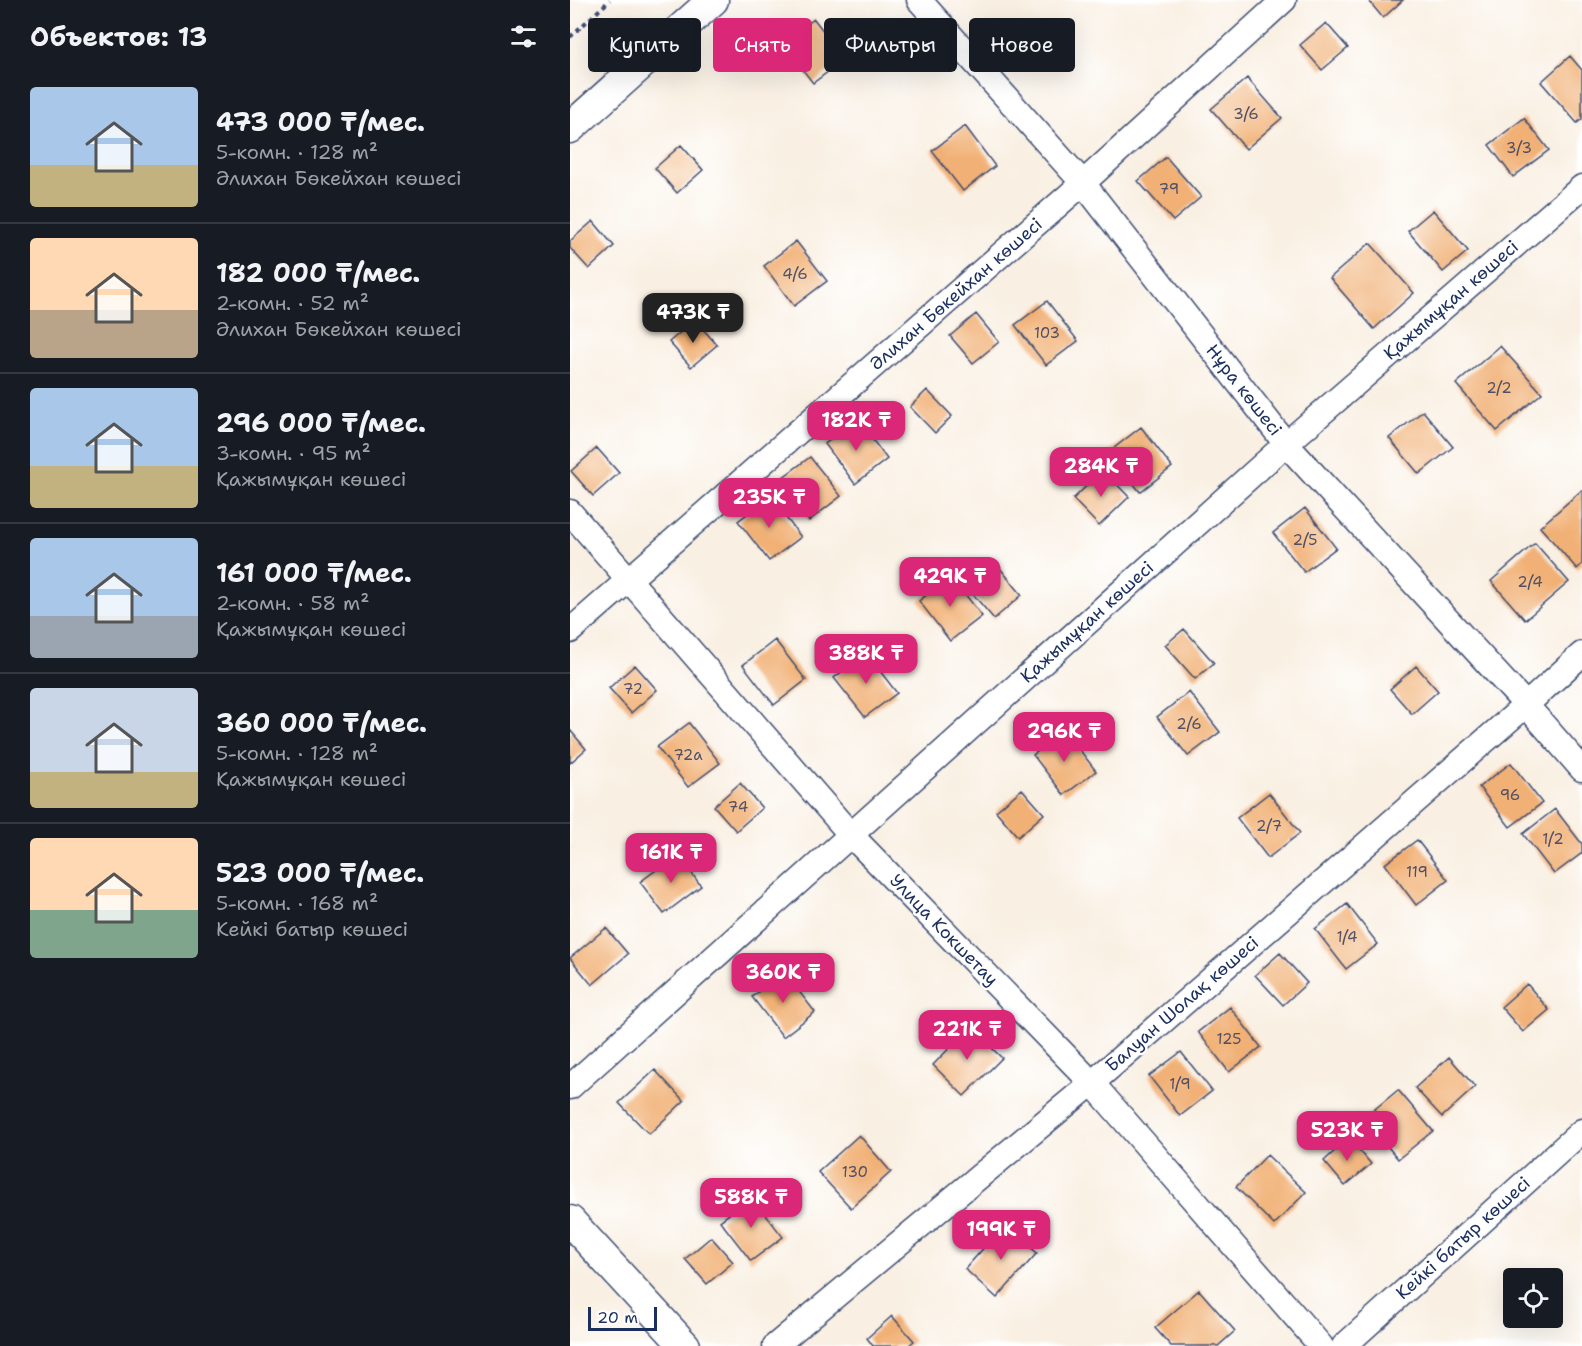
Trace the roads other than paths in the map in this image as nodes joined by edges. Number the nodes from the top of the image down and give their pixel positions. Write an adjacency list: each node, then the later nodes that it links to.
1 (713, 0): 4 (street)
2 (919, 0): 5 (street, Нұра көшесі)
3 (1284, 0): 5 (street, Әлихан Бөкейхан көшесі)
4 (570, 128)
5 (1083, 183): 7 (street, Нұра көшесі); 9 (street, Әлихан Бөкейхан көшесі)
6 (1582, 187): 7 (street, Қажымұқан көшесі)
7 (1286, 444): 12 (street, Нұра көшесі); 14 (street, Қажымұқан көшесі)
8 (570, 512): 9 (street, Улица Кокшетау)
9 (629, 580): 10 (street, Әлихан Бөкейхан көшесі); 14 (street, Улица Кокшетау)
10 (570, 631)
11 (1582, 654): 12 (street, Балуан Шолақ көшесі)
12 (1526, 705): 13 (street, Нұра көшесі); 15 (street, Балуан Шолақ көшесі)
13 (1582, 769)
14 (850, 834): 15 (street, Улица Кокшетау); 16 (street, Қажымұқан көшесі)
15 (1092, 1083): 20 (street, Балуан Шолақ көшесі); 21 (street, Улица Кокшетау)
16 (570, 1086)
17 (1582, 1131): 22 (street, Кейкі батыр көшесі)
18 (570, 1221): 19 (street)
19 (686, 1346)
20 (775, 1346)
21 (1321, 1346)
22 (1344, 1346)

